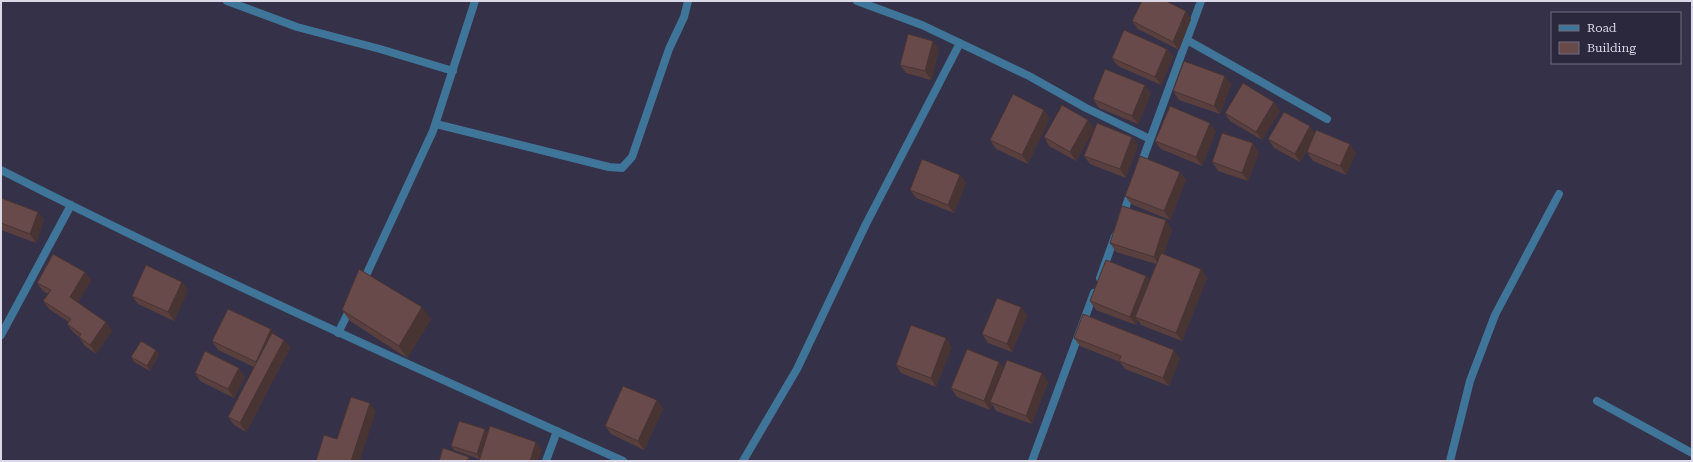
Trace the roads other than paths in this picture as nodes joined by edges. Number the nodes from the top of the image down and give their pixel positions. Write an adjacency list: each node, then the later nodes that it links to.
1 (227, 1): 8 (street)
2 (475, 1): 8 (street)
3 (688, 1): 10 (street)
4 (857, 1): 7 (street)
5 (1201, 1): 6 (street)
6 (1187, 40): 9 (street); 11 (street)
7 (960, 43): 11 (street); 22 (street)
8 (453, 71): 10 (street)
9 (1327, 119)
10 (436, 124): 15 (street)
11 (1150, 139): 23 (street)
12 (1, 170): 14 (street)
13 (1560, 194): 24 (street)
14 (71, 205): 15 (street); 16 (street)
15 (338, 333): 18 (street)
16 (1, 335)
17 (1597, 400): 19 (street)
18 (557, 431): 20 (street); 21 (street)
19 (1692, 453)
20 (546, 461)
21 (623, 461)
22 (743, 461)
23 (1032, 461)
24 (1450, 461)

